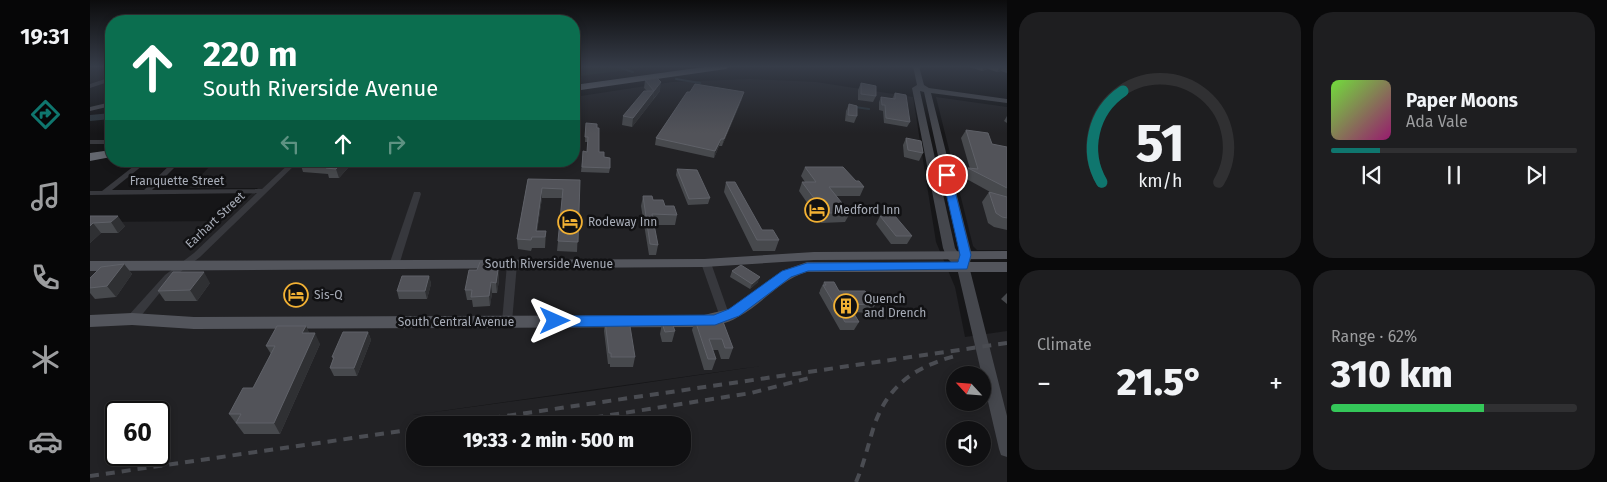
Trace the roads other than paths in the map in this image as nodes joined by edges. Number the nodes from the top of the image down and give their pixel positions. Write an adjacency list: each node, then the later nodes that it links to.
1 (922, 89): 2 (main road); 14 (main road); 20 (main road)
2 (1007, 103)
3 (105, 106): 4 (main road)
4 (90, 109)
5 (90, 142): 6 (street)
6 (105, 142)
7 (105, 155): 8 (highway)
8 (90, 157)
9 (105, 159): 10 (highway)
10 (90, 161)
11 (135, 167): 18 (street)
12 (172, 167): 16 (street)
13 (290, 167): 15 (street, Earhart Street)
14 (933, 174): 20 (main road); 21 (main road)
15 (265, 191): 16 (street, Franquette Street); 29 (street, Earhart Street)
16 (146, 192): 18 (street, Franquette Street)
17 (90, 193): 18 (street, Franquette Street)
18 (104, 193)
19 (417, 194): 27 (street)
20 (952, 199): 24 (main road)
21 (951, 255): 23 (main road, South Riverside Avenue); 24 (main road, South Riverside Avenue)
22 (1007, 255): 24 (main road, South Riverside Avenue)
23 (748, 260): 25 (main road, South Riverside Avenue); 32 (main road)
24 (964, 261): 30 (main road, South Riverside Avenue); 31 (main road, South Riverside Avenue); 37 (main road)
25 (706, 263): 26 (main road, South Riverside Avenue); 33 (street)
26 (512, 264): 27 (main road, South Riverside Avenue); 36 (street)
27 (394, 265): 29 (main road, South Riverside Avenue)
28 (90, 266): 29 (main road, South Riverside Avenue)
29 (180, 266): 34 (street, Earhart Street)
30 (807, 267): 32 (main road, South Central Avenue)
31 (1007, 267)
32 (778, 279): 33 (main road, South Central Avenue)
33 (725, 317): 36 (main road, South Central Avenue)
34 (132, 319): 35 (main road, South Central Avenue); 36 (main road, South Central Avenue)
35 (90, 321)
36 (507, 322)
37 (1007, 449)

